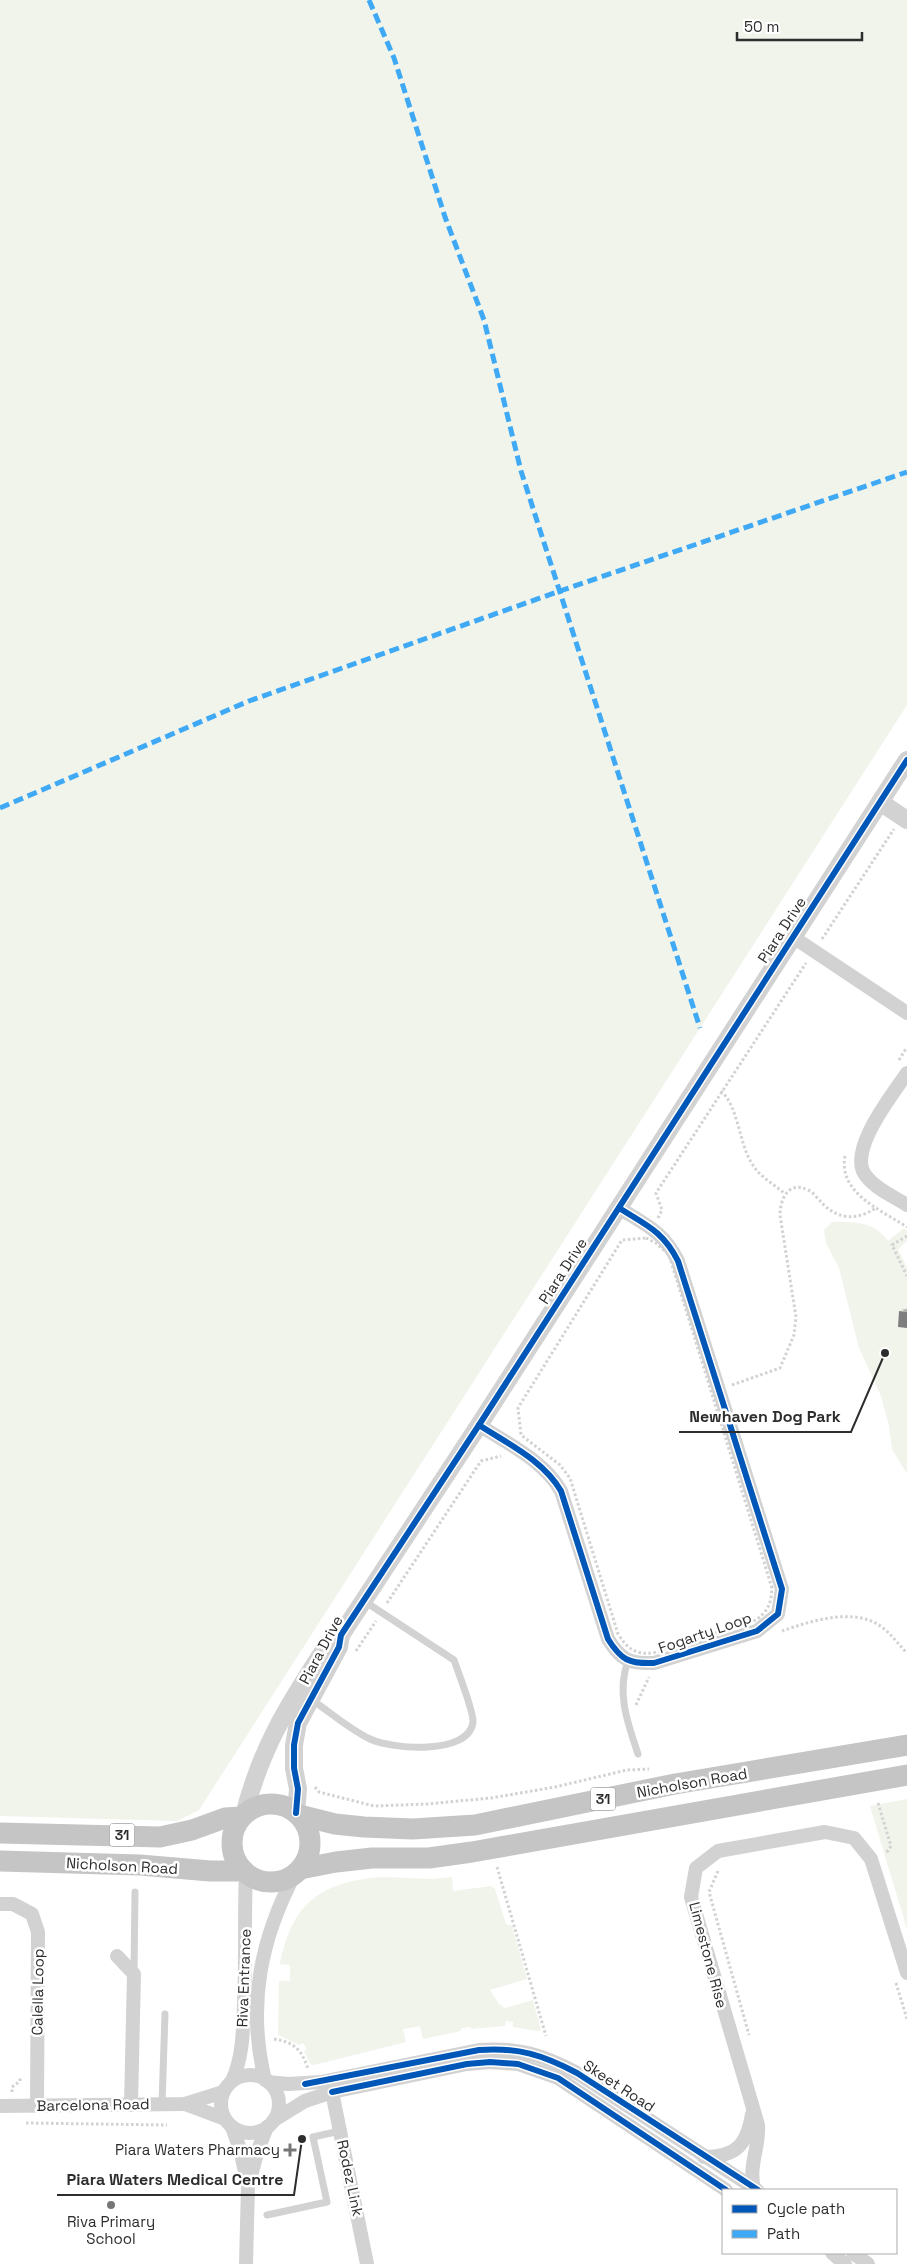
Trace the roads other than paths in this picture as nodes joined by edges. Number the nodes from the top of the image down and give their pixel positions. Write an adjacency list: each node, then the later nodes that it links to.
1 (907, 760): 2 (street, Piara Drive)
2 (880, 802): 3 (street); 4 (street, Piara Drive)
3 (905, 818)
4 (793, 937): 5 (street); 8 (street, Piara Drive)
5 (907, 1013)
6 (907, 1073): 7 (street)
7 (907, 1205)
8 (619, 1208): 9 (street, Piara Drive); 12 (street, Fogarty Loop)
9 (479, 1424): 10 (street, Piara Drive); 12 (street)
10 (363, 1600): 11 (street, Piara Drive); 13 (lane)
11 (341, 1635): 13 (street, Piara Drive); 18 (street, Piara Drive)
12 (628, 1661): 15 (lane)
13 (310, 1698): 17 (street, Piara Drive)
14 (907, 1745): 17 (main road, Nicholson Road / 31)
15 (638, 1754)
16 (907, 1775): 21 (main road, Nicholson Road / 31)
17 (297, 1814): 18 (main road, 31); 21 (main road)
18 (243, 1816): 19 (main road, Nicholson Road / 31); 22 (main road)
19 (0, 1833)
20 (0, 1861): 22 (main road, Nicholson Road / 31)
21 (298, 1871): 22 (main road, 31); 29 (street, Riva Entrance)
22 (245, 1872): 30 (street, Riva Entrance)
23 (136, 1892): 27 (lane)
24 (0, 1904): 36 (street, Calella Loop)
25 (117, 1956): 27 (street)
26 (907, 1973): 37 (street, Limestone Rise)
27 (134, 1974): 34 (street)
28 (165, 2014): 32 (lane)
29 (266, 2081): 30 (street); 39 (street); 41 (street, Skeet Road)
30 (228, 2086): 33 (street, Barcelona Road); 38 (street)
31 (332, 2092): 39 (street, Skeet Road); 40 (street, Rodez Link); 43 (street, Skeet Road)
32 (162, 2104): 33 (street, Barcelona Road); 34 (street, Barcelona Road)
33 (185, 2104): 38 (street, Barcelona Road)
34 (131, 2105): 36 (street, Barcelona Road)
35 (6, 2106): 36 (street, Barcelona Road)
36 (37, 2106)
37 (752, 2111): 41 (street, Limestone Rise); 44 (street, Limestone Rise)
38 (229, 2123): 39 (street); 42 (street)
39 (270, 2123): 42 (street)
40 (340, 2131): 45 (lane); 49 (street, Rodez Link)
41 (704, 2157): 44 (street, Skeet Road)
42 (248, 2186): 48 (street)
43 (724, 2189)
44 (756, 2189)
45 (268, 2214)
46 (833, 2254): 50 (street)
47 (854, 2254): 51 (street)
48 (246, 2264)
49 (367, 2264)
50 (845, 2264)
51 (868, 2264)

